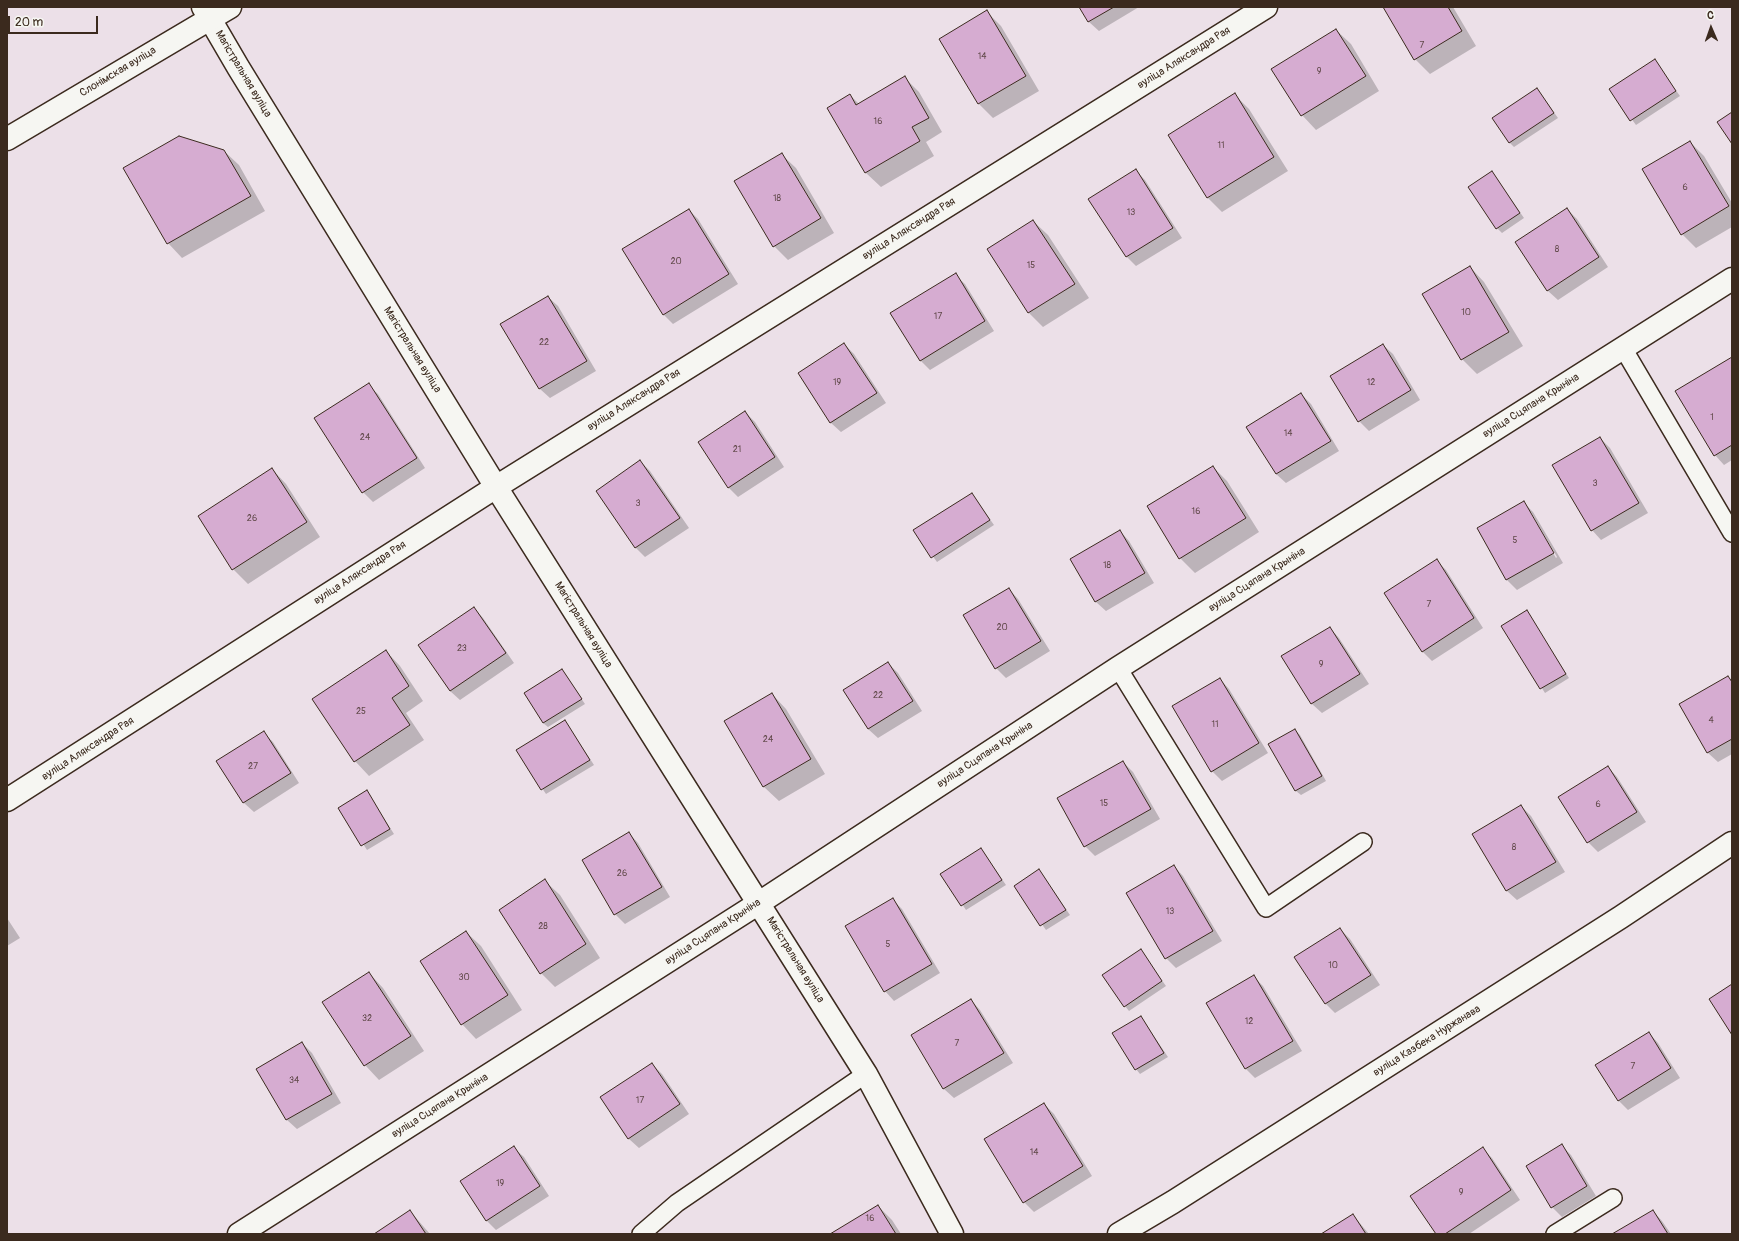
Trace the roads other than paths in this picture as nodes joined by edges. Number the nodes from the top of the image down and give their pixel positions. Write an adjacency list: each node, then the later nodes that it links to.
1 (230, 7): 3 (street, Слонімская вуліца)
2 (1266, 7): 7 (street, вуліца Аляксандра Рая)
3 (207, 13): 4 (street, Слонімская вуліца); 7 (street, Магістральная вуліца)
4 (7, 139)
5 (1732, 279): 6 (street, вуліца Сцяпана Крыніна)
6 (1623, 348): 8 (lane); 9 (street, вуліца Сцяпана Крыніна)
7 (496, 487): 10 (street, вуліца Аляксандра Рая); 13 (street, Магістральная вуліца)
8 (1732, 533)
9 (1118, 668): 11 (lane); 13 (street, вуліца Сцяпана Крыніна)
10 (7, 800)
11 (1363, 842)
12 (1732, 843): 19 (street, вуліца Казбека Нуржанава)
13 (759, 903): 14 (street, Магістральная вуліца); 16 (street, вуліца Сцяпана Крыніна)
14 (866, 1074): 17 (lane); 18 (street, Магістральная вуліца)
15 (1613, 1198): 20 (lane)
16 (239, 1234)
17 (641, 1234)
18 (952, 1234)
19 (1119, 1234)
20 (1556, 1234)

